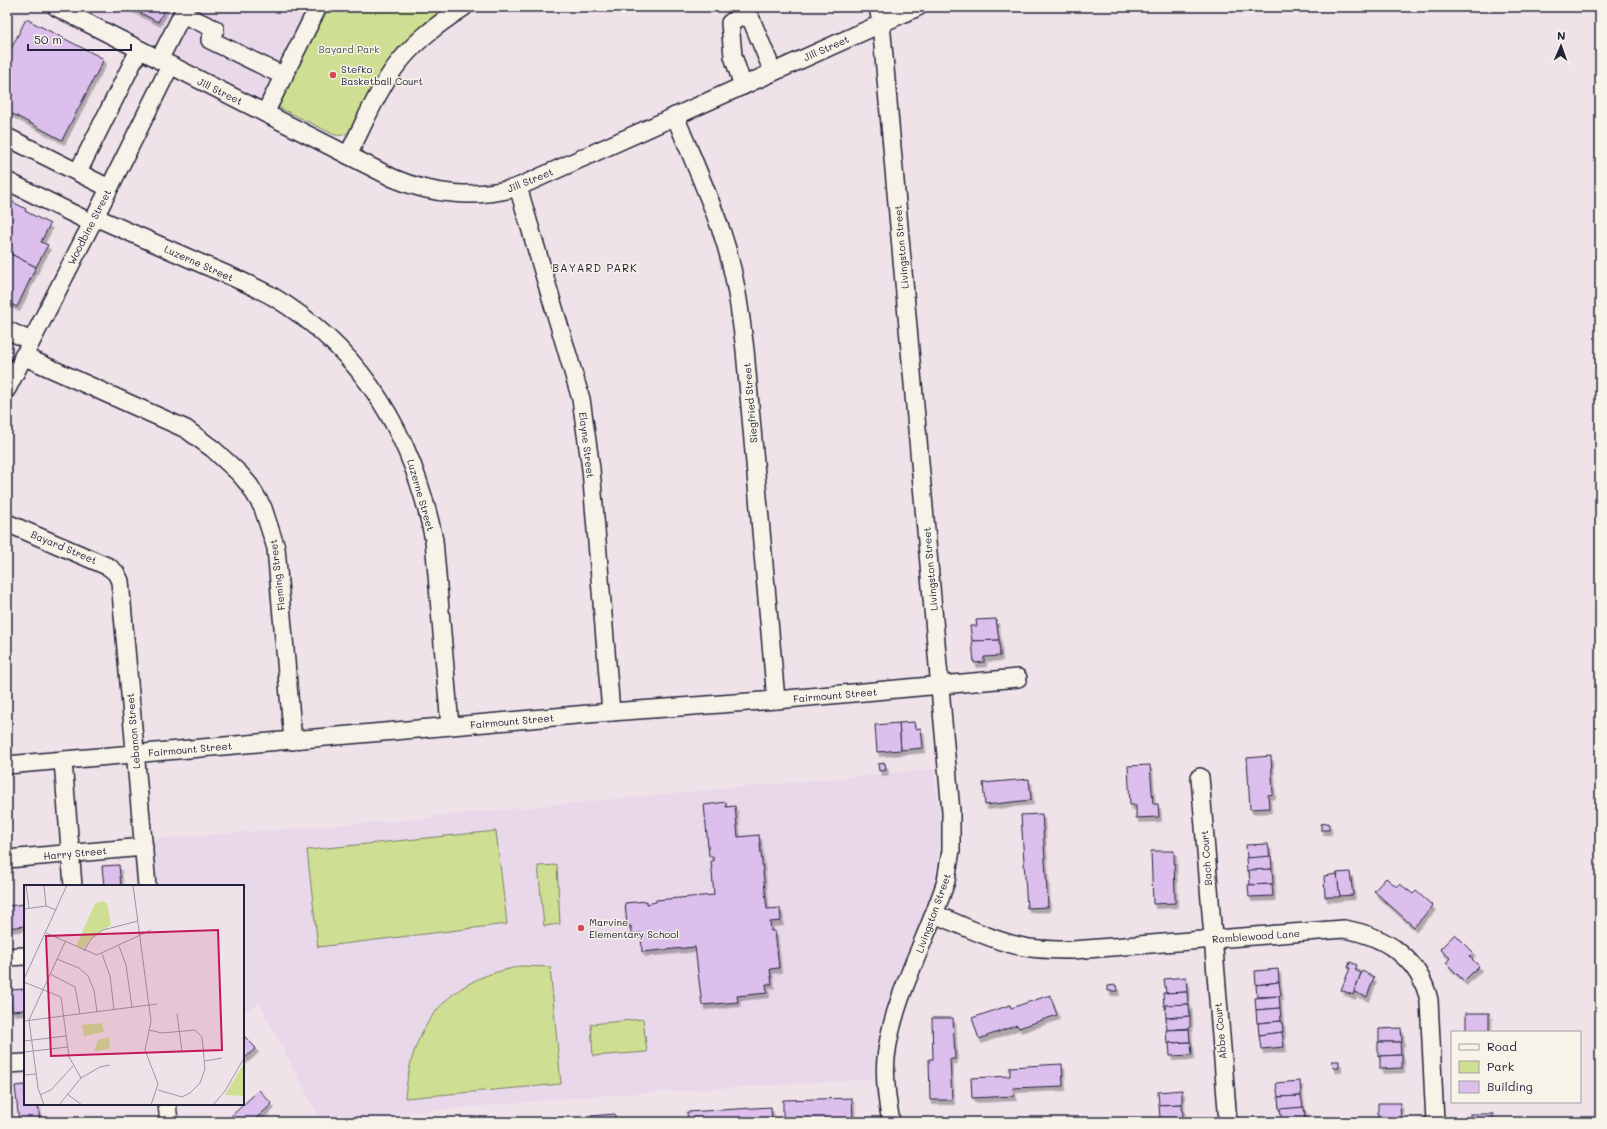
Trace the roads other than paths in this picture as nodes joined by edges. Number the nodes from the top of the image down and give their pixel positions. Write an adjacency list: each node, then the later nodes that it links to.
1 (56, 7): 7 (street, Jill Street)
2 (318, 7): 10 (street)
3 (464, 7): 15 (street)
4 (918, 7): 6 (street, Jill Street)
5 (184, 10): 8 (street, Woodbine Street); 10 (street)
6 (879, 15): 9 (street, Jill Street); 27 (street, Livingston Street)
7 (139, 50): 8 (street, Jill Street); 16 (street)
8 (164, 63): 12 (street, Jill Street); 19 (street, Woodbine Street)
9 (773, 72): 11 (street, Jill Street); 11 (street)
10 (284, 76): 12 (street)
11 (743, 86): 13 (street, Jill Street)
12 (266, 113): 15 (street, Jill Street)
13 (675, 116): 18 (street, Jill Street); 28 (street, Siegfried Street)
14 (7, 137): 16 (street)
15 (348, 155): 18 (street, Jill Street)
16 (78, 172): 19 (street)
17 (7, 181): 20 (street, Luzerne Street)
18 (518, 187): 29 (street, Elayne Street)
19 (109, 188): 20 (street, Woodbine Street)
20 (94, 220): 22 (street, Woodbine Street); 30 (street, Luzerne Street)
21 (7, 330): 22 (street, Fleming Street)
22 (27, 349): 23 (street, Woodbine Street); 31 (street, Fleming Street)
23 (7, 389)
24 (7, 523): 25 (street, Bayard Street)
25 (118, 576): 32 (street, Lebanon Street)
26 (1018, 678): 27 (street, Fairmount Street)
27 (941, 685): 28 (street, Fairmount Street); 41 (street, Livingston Street)
28 (776, 700): 29 (street, Fairmount Street)
29 (610, 712): 30 (street, Fairmount Street)
30 (450, 726): 31 (street, Fairmount Street)
31 (293, 741): 32 (street, Fairmount Street)
32 (135, 754): 33 (street, Fairmount Street); 36 (street, Lebanon Street)
33 (63, 761): 34 (street, Fairmount Street); 37 (street)
34 (7, 765)
35 (1200, 776): 42 (street, Bach Court)
36 (144, 847): 37 (street, Harry Street); 40 (street, Lebanon Street)
37 (71, 853): 38 (street, Harry Street); 39 (street)
38 (7, 859)
39 (73, 885)
40 (147, 885)
41 (934, 914): 42 (street, Ramblewood Lane); 49 (street, Livingston Street)
42 (1213, 939): 50 (street, Abbe Court); 51 (street, Ramblewood Lane)
43 (24, 956): 44 (street)
44 (7, 957)
45 (24, 1063): 46 (street)
46 (7, 1064)
47 (167, 1105): 48 (street)
48 (169, 1122)
49 (891, 1122)
50 (1228, 1122)
51 (1435, 1122)

